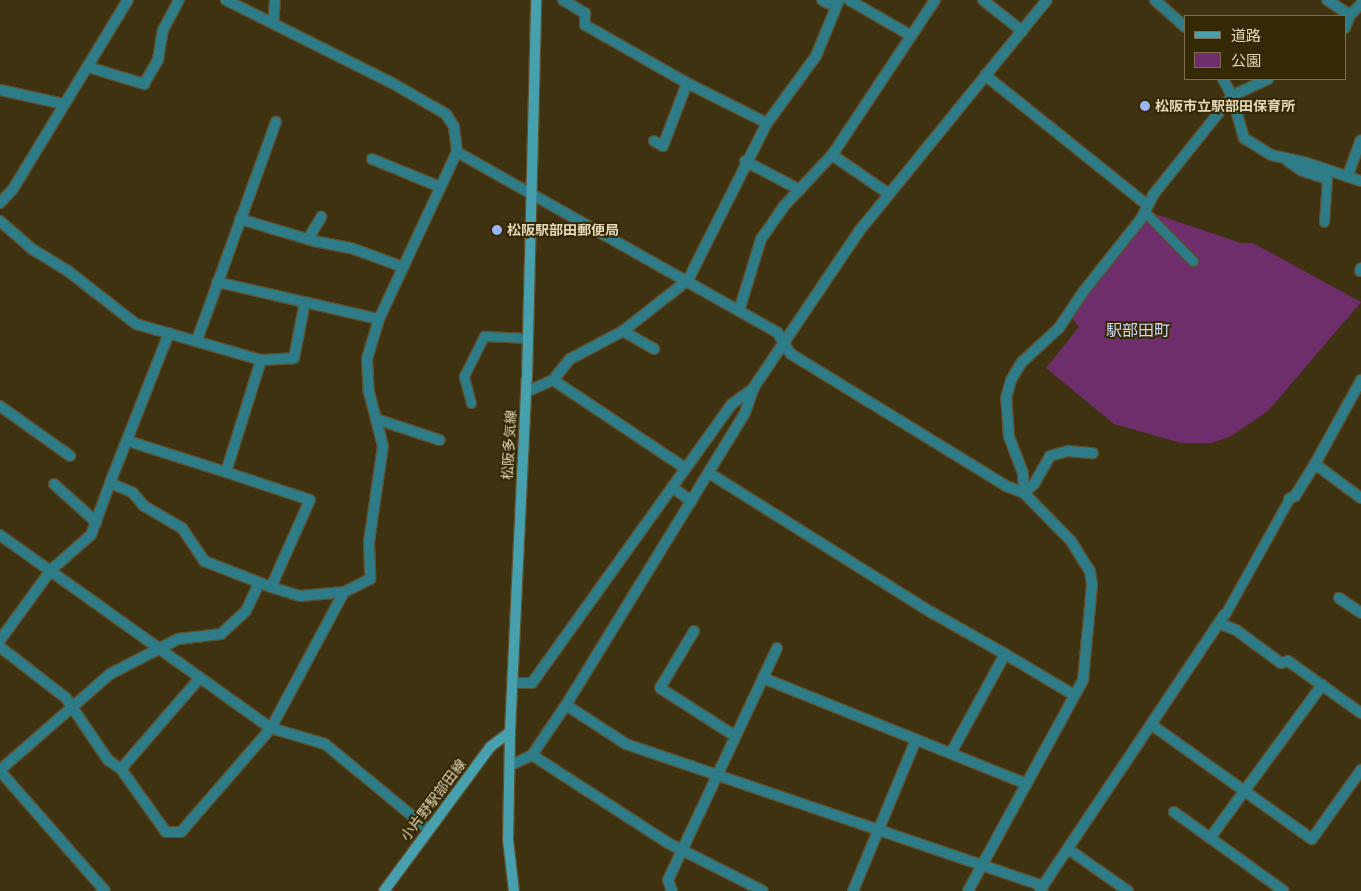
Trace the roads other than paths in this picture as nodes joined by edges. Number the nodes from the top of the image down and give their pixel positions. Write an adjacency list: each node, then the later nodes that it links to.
1 (128, 0): 22 (street)
2 (179, 0): 22 (street)
3 (226, 0): 17 (street)
4 (275, 0): 17 (street)
5 (536, 0): 44 (main road, 松阪多気線)
6 (563, 0): 26 (street)
7 (822, 0): 8 (street)
8 (838, 0): 31 (street)
9 (849, 0): 21 (street)
10 (935, 0): 21 (street)
11 (983, 0): 20 (street)
12 (1047, 0): 20 (street)
13 (1155, 0): 19 (street)
14 (1326, 0): 16 (street)
15 (1361, 4): 16 (street)
16 (1350, 15): 18 (street)
17 (273, 23): 34 (street)
18 (1346, 25)
19 (1184, 26)
20 (1022, 31): 23 (street)
21 (910, 35): 35 (street)
22 (88, 67): 29 (street)
23 (985, 75): 43 (street); 46 (street)
24 (1224, 80): 28 (street)
25 (1266, 80): 28 (street)
26 (687, 83): 31 (street); 33 (street)
27 (0, 90): 29 (street)
28 (1232, 96): 37 (street); 46 (street)
29 (64, 104): 45 (street)
30 (276, 122): 48 (street)
31 (767, 123): 38 (street)
32 (1361, 140): 39 (street)
33 (654, 141)
34 (457, 152): 41 (street); 44 (street)
35 (832, 155): 42 (street); 43 (street)
36 (372, 159): 41 (street)
37 (1287, 160): 39 (street); 50 (lane)
38 (746, 161): 42 (street); 54 (street)
39 (1348, 175): 40 (street)
40 (1361, 181)
41 (440, 187): 53 (street)
42 (800, 190): 57 (street)
43 (890, 194): 63 (street)
44 (531, 195): 54 (street); 61 (main road, 松阪多気線)
45 (0, 202)
46 (1146, 208): 52 (lane); 84 (street)
47 (321, 217): 51 (street)
48 (240, 219): 51 (street); 55 (street)
49 (0, 220): 60 (street)
50 (1324, 222)
51 (308, 239): 53 (street)
52 (1193, 261)
53 (403, 267): 58 (street)
54 (688, 280): 57 (street); 59 (street)
55 (217, 282): 56 (street); 62 (street)
56 (305, 302): 58 (street); 65 (street)
57 (739, 311): 63 (street)
58 (379, 319): 72 (street)
59 (623, 331): 64 (street); 66 (street)
60 (169, 333): 62 (street); 74 (street)
61 (528, 338): 69 (main road, 松阪多気線); 70 (lane)
62 (197, 340): 65 (street)
63 (785, 344): 68 (street); 84 (street)
64 (654, 349)
65 (261, 360): 79 (street)
66 (553, 380): 69 (street); 78 (street)
67 (1361, 381): 77 (street)
68 (754, 387): 78 (street); 80 (street)
69 (526, 392): 106 (main road, 松阪多気線)
70 (470, 403)
71 (0, 406): 76 (street)
72 (376, 419): 73 (street); 93 (street)
73 (440, 440)
74 (128, 441): 79 (street); 81 (street)
75 (1093, 453): 84 (street)
76 (70, 456)
77 (1315, 464): 85 (street); 86 (street)
78 (685, 468): 83 (street)
79 (226, 472): 92 (street)
80 (709, 473): 87 (street); 103 (street)
81 (110, 483): 88 (street); 91 (street)
82 (54, 484): 88 (street)
83 (672, 487): 87 (street); 106 (street)
84 (1024, 493): 108 (street)
85 (1361, 498)
86 (1288, 499): 96 (lane)
87 (691, 501): 109 (street)
88 (96, 522): 90 (street)
89 (0, 535): 90 (street)
90 (51, 570): 99 (street); 101 (street)
91 (260, 583): 92 (street); 101 (street)
92 (271, 587): 93 (street)
93 (344, 592): 113 (street)
94 (1339, 598): 95 (street)
95 (1361, 613)
96 (1224, 614): 97 (street)
97 (1221, 624): 107 (street); 112 (street)
98 (694, 631): 115 (street)
99 (0, 640)
100 (0, 647): 110 (street)
101 (161, 648): 105 (street); 110 (street)
102 (777, 648): 104 (street)
103 (1005, 654): 108 (street); 117 (street)
104 (762, 678): 115 (street); 116 (street)
105 (199, 679): 113 (street); 120 (street)
106 (512, 683): 114 (main road, 松阪多気線)
107 (1322, 685): 111 (street); 125 (street)
108 (1074, 695): 124 (street)
109 (566, 705): 118 (street); 123 (street)
110 (70, 709): 120 (street); 121 (street)
111 (1361, 713)
112 (1152, 725): 125 (street); 130 (street)
113 (271, 728): 120 (street); 127 (street)
114 (510, 732): 119 (main road, 松阪多気線); 127 (main road, 小片野駅部田線)
115 (735, 736): 123 (street)
116 (916, 740): 117 (street); 128 (street)
117 (951, 753): 124 (street)
118 (532, 756): 119 (street); 131 (street)
119 (511, 765): 136 (main road, 松阪多気線)
120 (121, 768)
121 (0, 770): 134 (street)
122 (1361, 770): 125 (street)
123 (716, 776): 128 (street); 131 (street)
124 (1027, 784): 132 (street)
125 (1244, 790): 129 (street)
126 (1174, 812): 129 (street)
127 (428, 829): 135 (main road, 小片野駅部田線)
128 (878, 830): 132 (street); 139 (street)
129 (1210, 838): 142 (street)
130 (1068, 848): 133 (street); 141 (street)
131 (682, 851): 137 (street); 138 (street)
132 (983, 866): 133 (street); 140 (street)
133 (1042, 889)
134 (105, 891)
135 (384, 891)
136 (514, 891)
137 (672, 891)
138 (763, 891)
139 (853, 891)
140 (968, 891)
141 (1128, 891)
142 (1284, 891)

